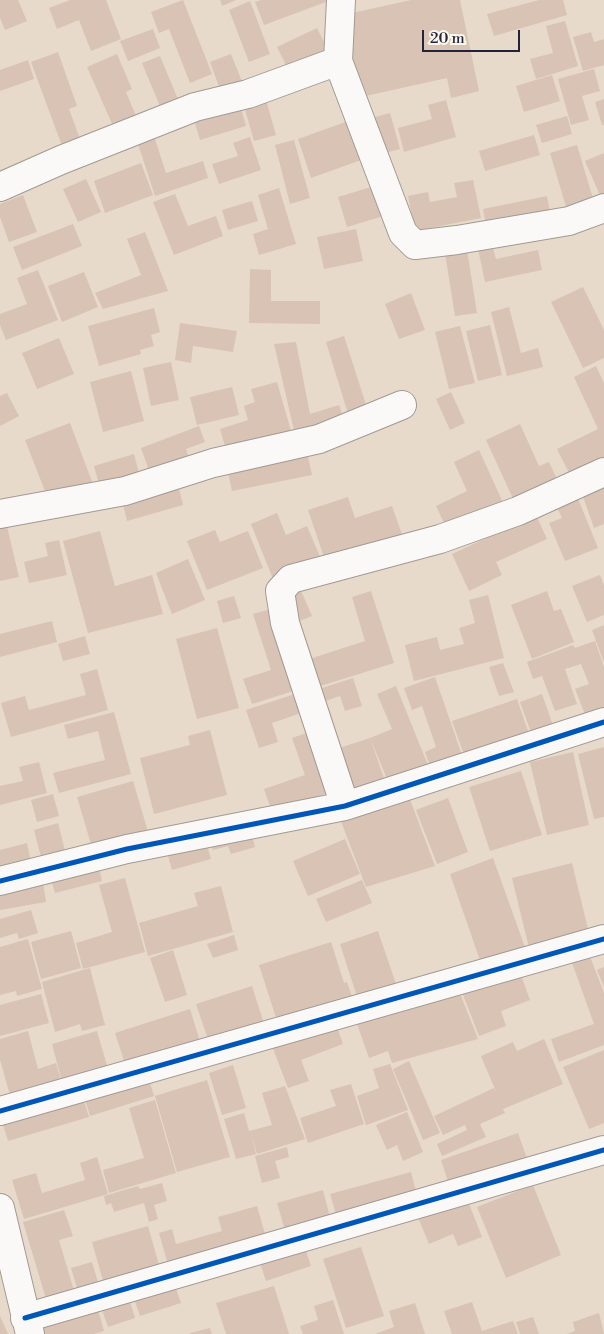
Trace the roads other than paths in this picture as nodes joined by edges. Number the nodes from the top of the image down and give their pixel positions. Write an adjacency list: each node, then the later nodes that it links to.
1 (341, 0): 2 (street)
2 (338, 61): 3 (street); 4 (street)
3 (0, 187)
4 (604, 208)
5 (402, 405): 7 (street)
6 (604, 472): 9 (street)
7 (0, 514)
8 (604, 722): 9 (street)
9 (345, 806): 10 (street)
10 (0, 881)
11 (604, 939): 12 (street)
12 (0, 1110)
13 (604, 1150): 15 (street)
14 (0, 1208): 15 (street)
15 (27, 1326)

